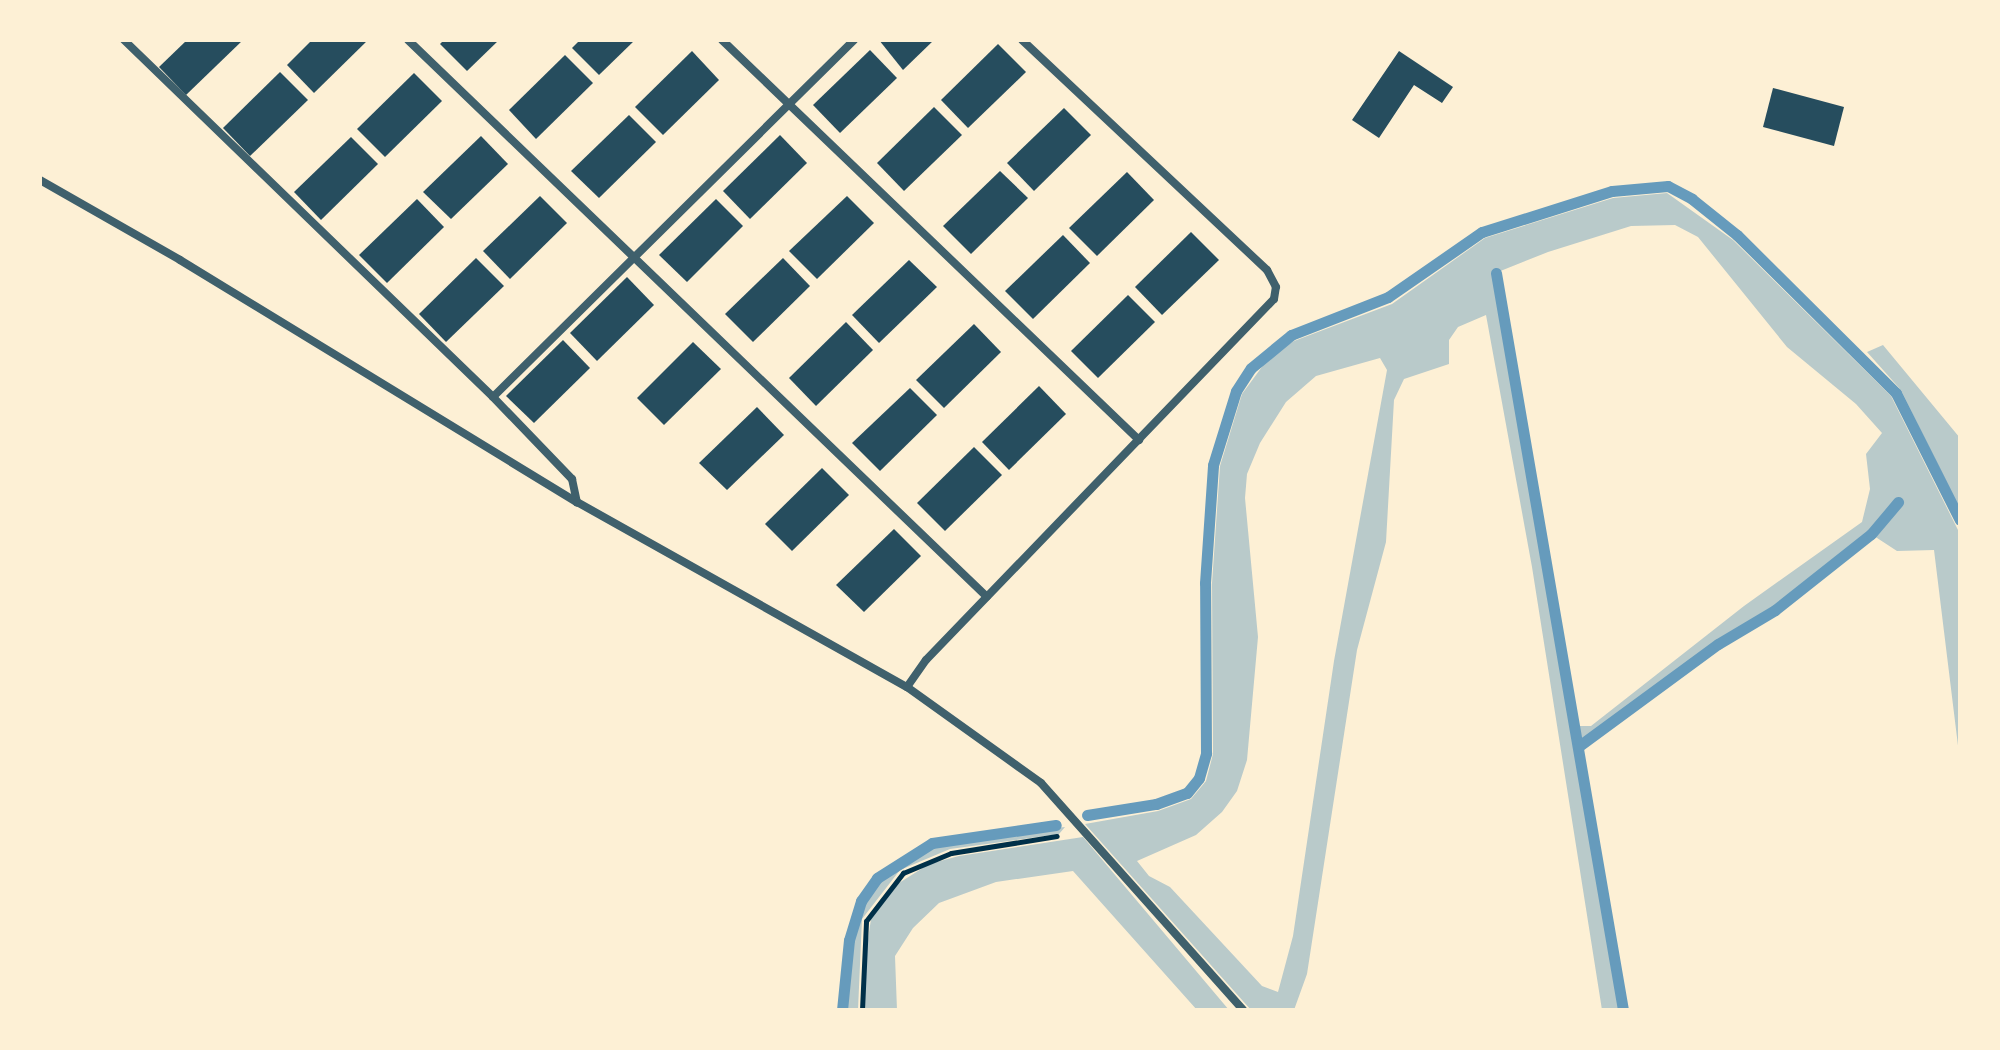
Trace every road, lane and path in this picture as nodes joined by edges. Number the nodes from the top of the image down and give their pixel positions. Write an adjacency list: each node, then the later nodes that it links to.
1 (124, 40): 9 (street)
2 (408, 40): 8 (street)
3 (722, 40): 6 (street)
4 (854, 40): 6 (street)
5 (1022, 40): 10 (street)
6 (789, 104): 8 (street); 10 (street)
7 (40, 180): 11 (street)
8 (634, 257): 9 (street); 12 (street)
9 (493, 397): 11 (street)
10 (1139, 440): 12 (street)
11 (577, 502): 13 (street)
12 (987, 597): 13 (street)
13 (907, 687): 14 (street)
14 (1086, 832): 15 (path); 16 (street)
15 (862, 1010)
16 (1243, 1010)

